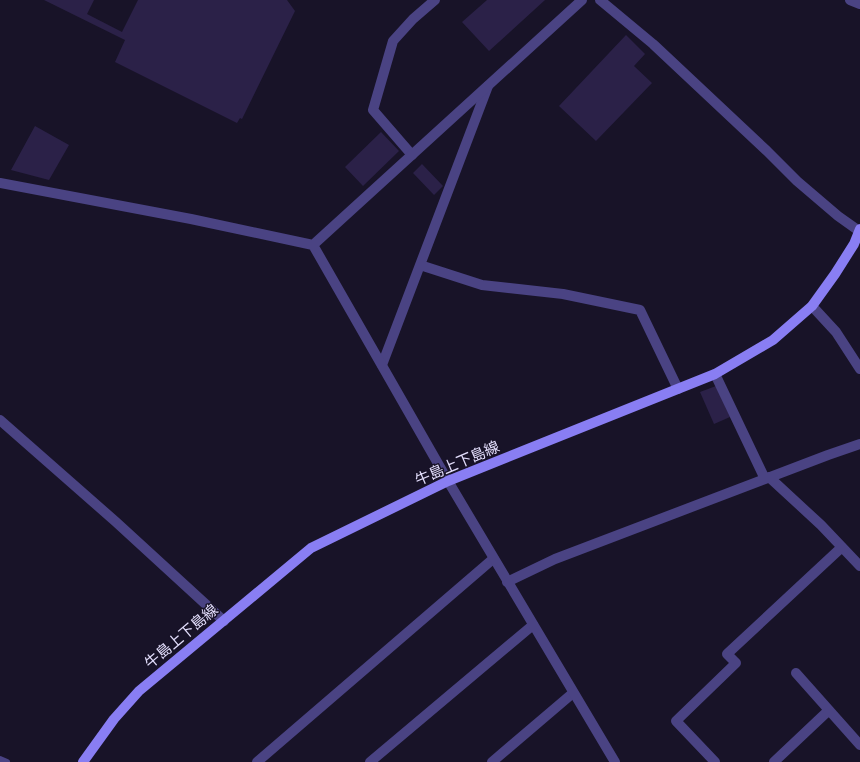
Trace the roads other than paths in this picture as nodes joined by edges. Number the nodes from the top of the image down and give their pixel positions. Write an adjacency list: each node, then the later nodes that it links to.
1 (435, 0): 7 (street)
2 (582, 0): 6 (street)
3 (600, 0): 9 (street)
4 (850, 0): 5 (street)
5 (860, 4)
6 (488, 86): 7 (street); 12 (street)
7 (412, 155): 10 (street)
8 (0, 183): 10 (street)
9 (860, 230): 11 (main road, 牛島上下島線)
10 (314, 245): 14 (street)
11 (857, 245): 13 (main road, 牛島上下島線)
12 (420, 265): 14 (street); 17 (street)
13 (812, 306): 15 (street); 16 (main road, 牛島上下島線)
14 (382, 365): 21 (street)
15 (860, 369)
16 (715, 374): 17 (main road, 牛島上下島線); 20 (street)
17 (678, 389): 21 (main road, 牛島上下島線)
18 (0, 420): 26 (street)
19 (860, 444): 20 (street)
20 (767, 478): 22 (street); 25 (street)
21 (448, 481): 23 (street); 26 (main road, 牛島上下島線)
22 (842, 547): 24 (street); 39 (street)
23 (493, 559): 25 (street); 36 (street)
24 (860, 566)
25 (507, 582): 27 (street)
26 (224, 621): 35 (main road, 牛島上下島線)
27 (533, 626): 29 (street); 37 (street)
28 (796, 673): 30 (street)
29 (573, 693): 33 (street); 38 (street)
30 (828, 711): 31 (street); 40 (street)
31 (860, 745)
32 (0, 759): 34 (lane)
33 (610, 760)
34 (7, 762)
35 (83, 762)
36 (257, 762)
37 (370, 762)
38 (492, 762)
39 (715, 762)
40 (774, 762)

